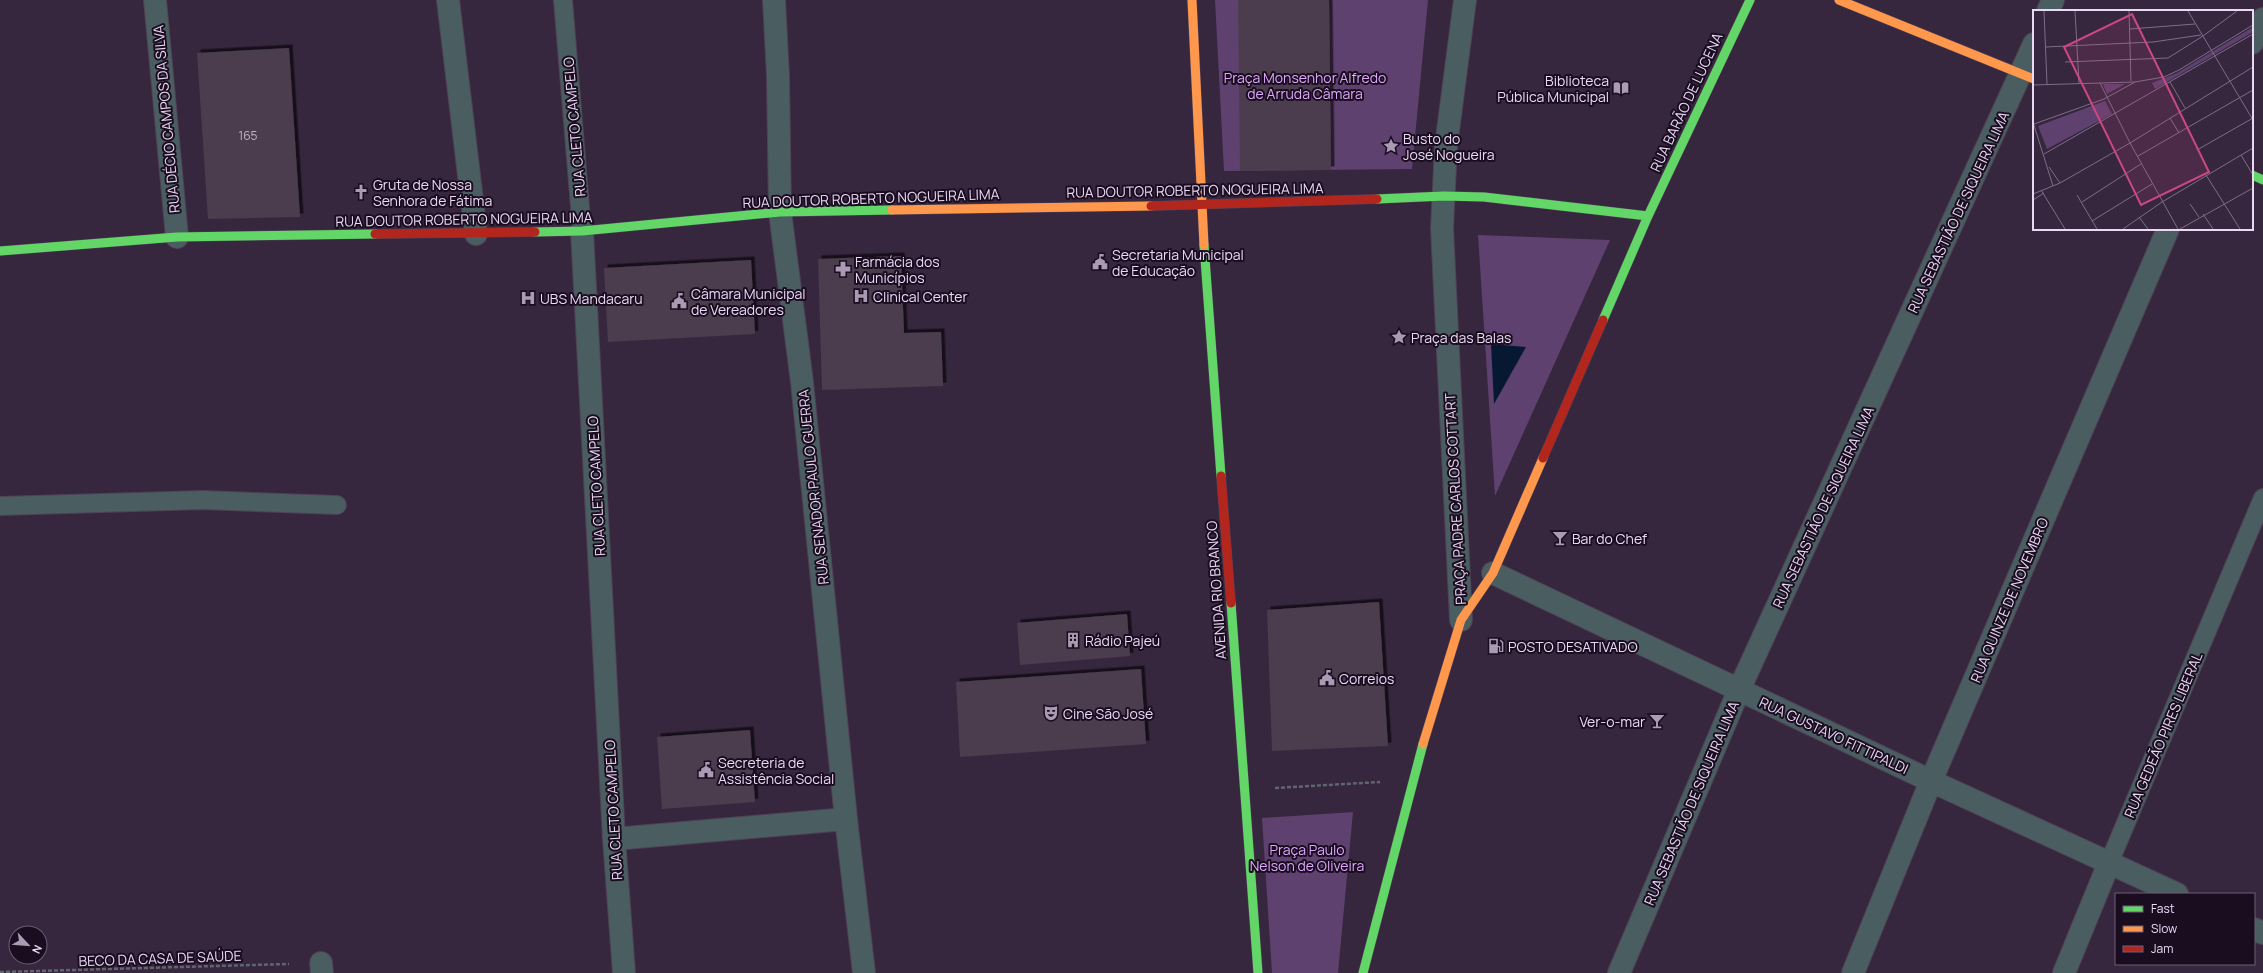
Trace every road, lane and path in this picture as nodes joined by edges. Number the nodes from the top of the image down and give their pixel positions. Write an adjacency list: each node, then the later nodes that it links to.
1 (155, 0): 24 (street, RUA DÉCIO CAMPOS DA SILVA)
2 (448, 0): 23 (street)
3 (563, 0): 22 (lane, RUA CLETO CAMPELO)
4 (774, 0): 19 (street, RUA SENADOR PAULO GUERRA)
5 (1192, 0): 18 (street)
6 (1465, 0): 17 (street)
7 (1750, 0): 20 (street, RUA BARÃO DE LUCENA)
8 (1839, 0): 14 (street)
9 (2053, 0): 10 (street)
10 (2048, 10)
11 (2263, 19): 12 (street)
12 (2253, 41)
13 (2033, 49): 14 (street, RUA SEBASTIÃO DE SIQUEIRA LIMA)
14 (2028, 76): 31 (street, RUA SEBASTIÃO DE SIQUEIRA LIMA)
15 (2253, 175): 16 (street)
16 (2263, 180)
17 (1444, 196): 18 (street, RUA DOUTOR ROBERTO NOGUEIRA LIMA); 20 (street, RUA DOUTOR ROBERTO NOGUEIRA LIMA); 30 (street, PRAÇA PADRE CARLOS COTTART)
18 (1201, 204): 19 (street, RUA DOUTOR ROBERTO NOGUEIRA LIMA); 34 (street, AVENIDA RIO BRANCO)
19 (780, 212): 22 (street, RUA DOUTOR ROBERTO NOGUEIRA LIMA); 35 (street, RUA SENADOR PAULO GUERRA)
20 (1648, 216): 29 (street, PRAÇA PADRE CARLOS COTTART)
21 (2168, 230): 33 (street, RUA QUINZE DE NOVEMBRO)
22 (582, 231): 23 (street, RUA DOUTOR ROBERTO NOGUEIRA LIMA); 36 (street, RUA CLETO CAMPELO)
23 (476, 234): 24 (street, RUA DOUTOR ROBERTO NOGUEIRA LIMA)
24 (177, 238): 25 (street, RUA DOUTOR ROBERTO NOGUEIRA LIMA)
25 (0, 251)
26 (2263, 498): 37 (lane, RUA GEDEÃO PIRES LIBERAL)
27 (337, 505): 28 (lane)
28 (0, 506)
29 (1493, 573): 30 (street, PRAÇA PADRE CARLOS COTTART); 31 (street, RUA GUSTAVO FITTIPALDI)
30 (1461, 620): 32 (street)
31 (1738, 690): 33 (street, RUA GUSTAVO FITTIPALDI); 45 (street, RUA SEBASTIÃO DE SIQUEIRA LIMA)
32 (1412, 781): 34 (path); 44 (street)
33 (1931, 781): 37 (street, RUA GUSTAVO FITTIPALDI); 46 (street, RUA QUINZE DE NOVEMBRO)
34 (1245, 789): 43 (street, AVENIDA RIO BRANCO)
35 (846, 820): 36 (street); 42 (street, RUA SENADOR PAULO GUERRA)
36 (614, 839): 41 (street, RUA CLETO CAMPELO)
37 (2109, 863): 38 (street, RUA GUSTAVO FITTIPALDI); 47 (street, RUA GEDEÃO PIRES LIBERAL)
38 (2175, 893)
39 (322, 968): 40 (path, BECO DA CASA DE SAÚDE)
40 (0, 972)
41 (624, 973)
42 (864, 973)
43 (1258, 973)
44 (1363, 973)
45 (1619, 973)
46 (1853, 973)
47 (2064, 973)

